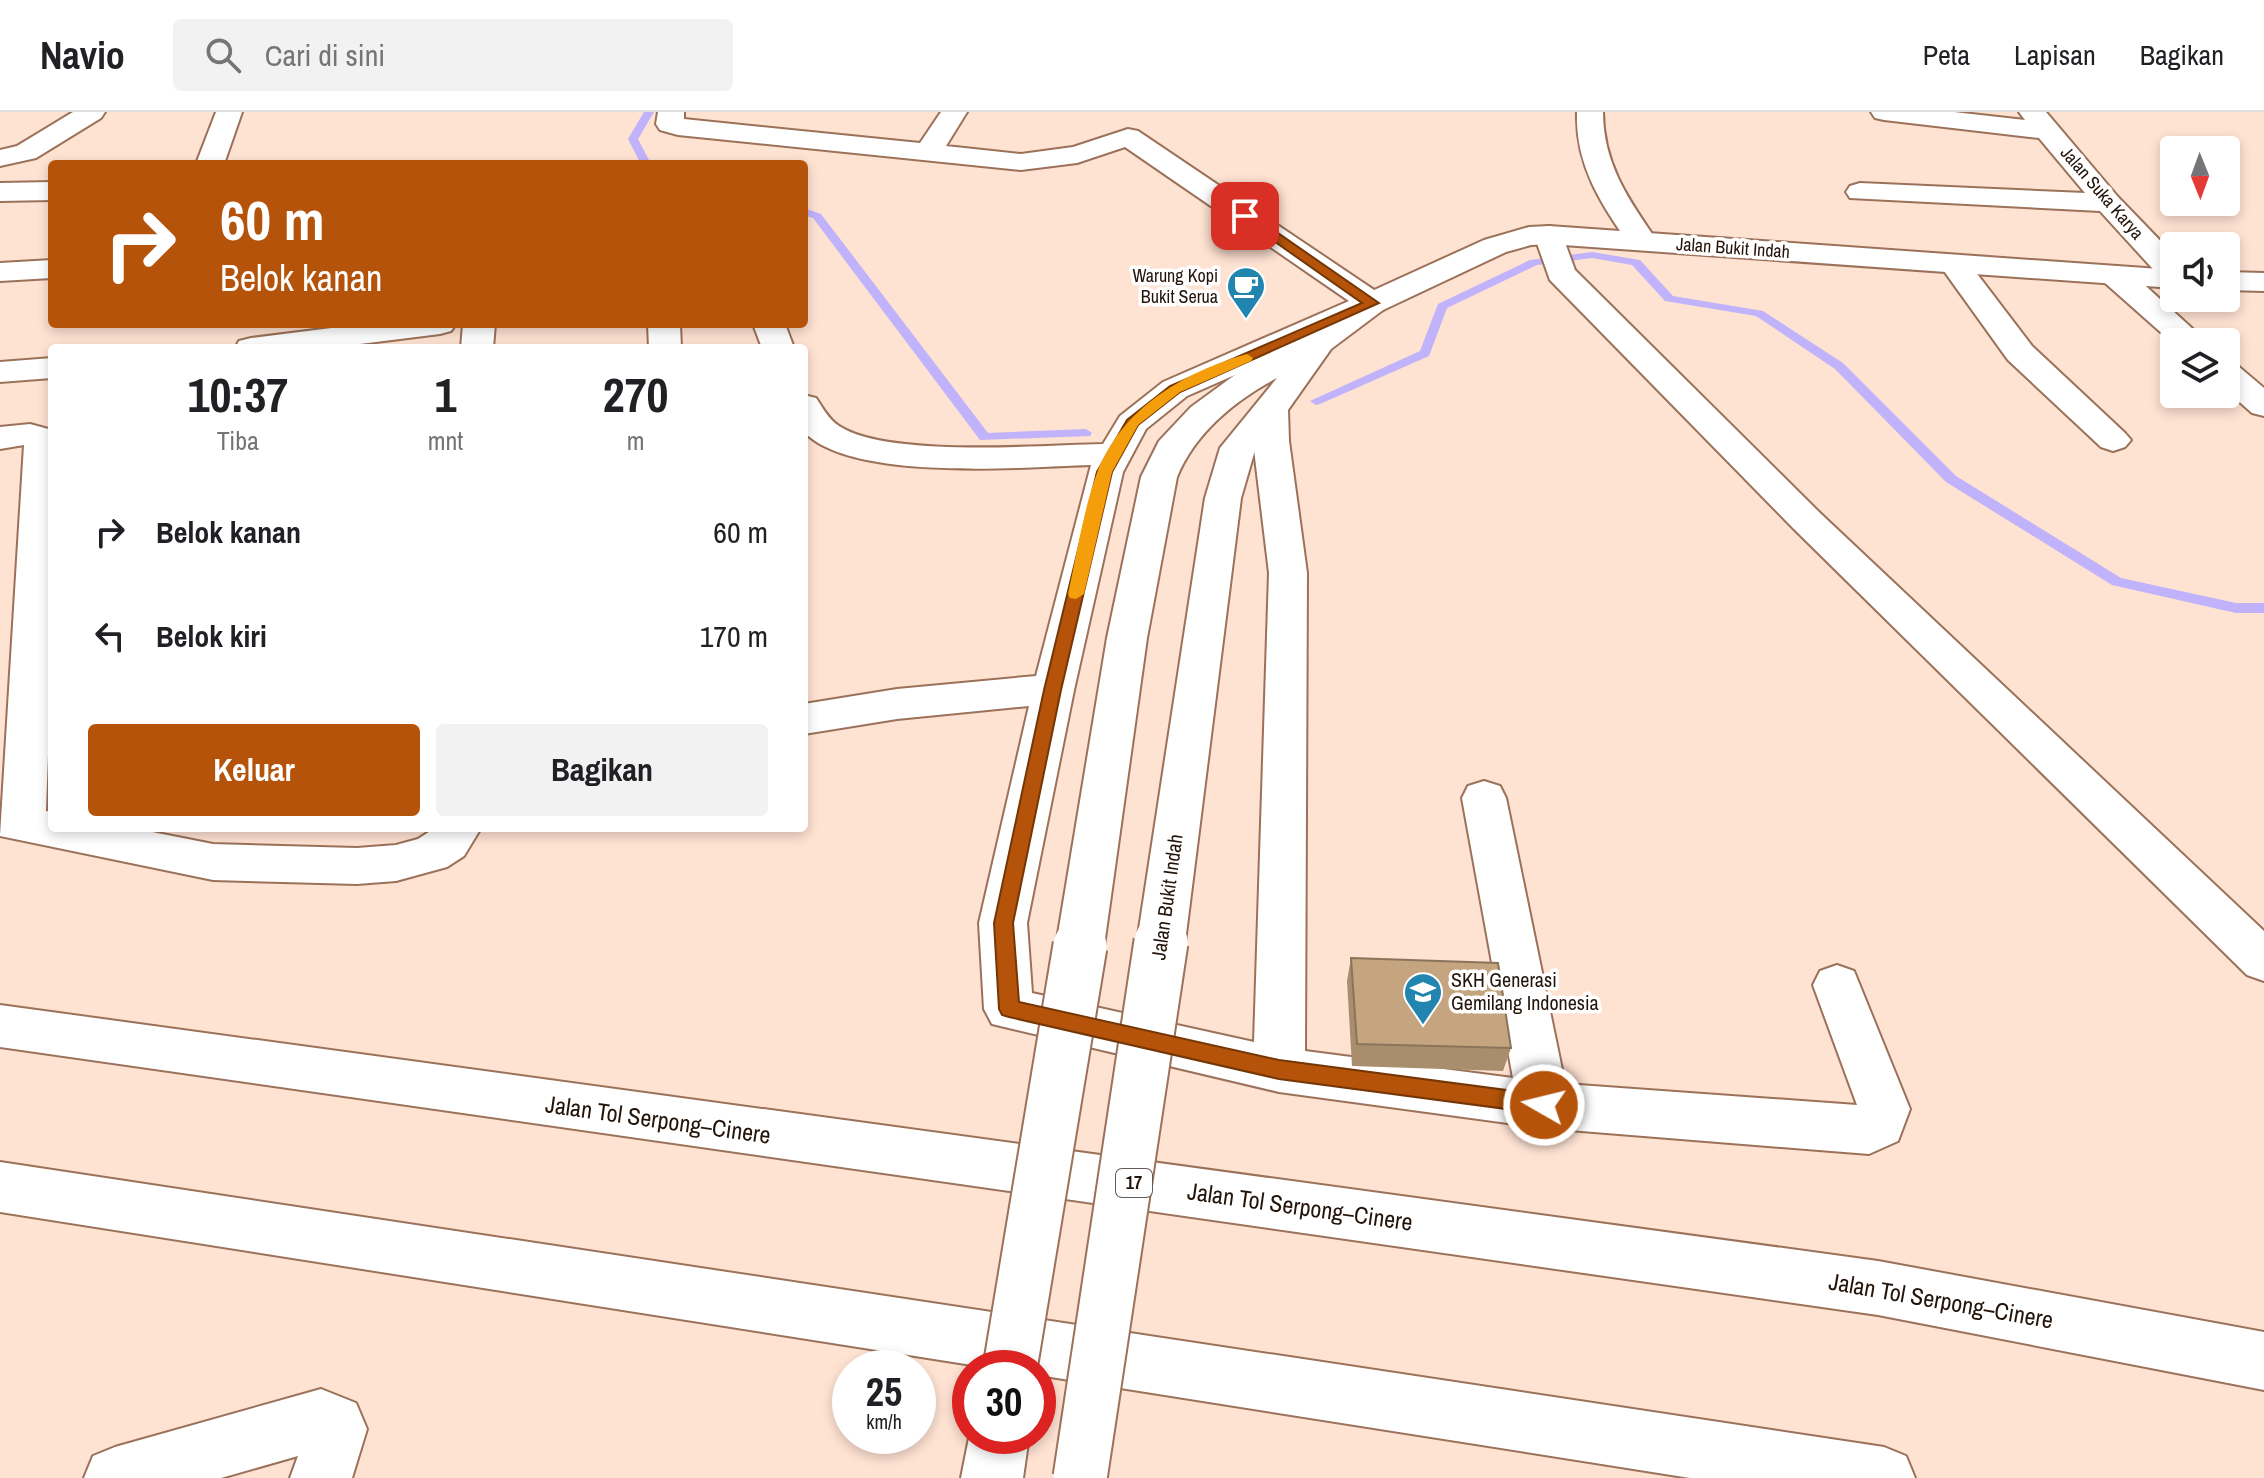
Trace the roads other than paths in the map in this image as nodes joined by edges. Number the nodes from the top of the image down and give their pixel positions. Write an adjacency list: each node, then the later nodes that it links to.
1 (92, 112): 12 (main road)
2 (229, 112): 13 (main road)
3 (671, 112): 10 (main road)
4 (810, 112): 10 (main road)
5 (954, 112): 11 (main road)
6 (1590, 112): 18 (main road)
7 (1884, 112): 8 (main road)
8 (2040, 121): 17 (main road, Jalan Suka Karya)
9 (1130, 124): 11 (main road); 28 (main road)
10 (793, 139): 11 (main road)
11 (928, 152)
12 (0, 158)
13 (211, 160)
14 (48, 191): 15 (main road)
15 (0, 192)
16 (1860, 192): 17 (main road)
17 (2108, 203): 20 (main road, Jalan Suka Karya)
18 (1642, 241): 19 (main road, Jalan Bukit Indah); 21 (main road, Jalan Bukit Indah)
19 (1554, 253): 28 (main road, Jalan Bukit Indah); 49 (main road)
20 (2160, 261)
21 (1954, 264): 24 (main road, Jalan Bukit Indah); 40 (main road)
22 (48, 269): 23 (main road)
23 (0, 272)
24 (2115, 275): 25 (main road, Jalan Bukit Indah); 30 (main road)
25 (2160, 276)
26 (2240, 281): 27 (main road)
27 (2264, 282)
28 (1372, 303): 31 (main road, Jalan Bukit Indah); 41 (main road)
29 (408, 328): 32 (main road)
30 (2175, 328)
31 (1318, 343): 37 (main road, Jalan Bukit Indah); 55 (main road, Jalan Bukit Indah, bridge)
32 (282, 344)
33 (48, 368): 34 (main road)
34 (0, 372)
35 (2240, 385): 36 (main road)
36 (2264, 406)
37 (1271, 410): 52 (main road); 61 (main road, Jalan Bukit Indah, bridge)
38 (808, 414): 41 (main road)
39 (0, 438): 45 (main road)
40 (2113, 440)
41 (1116, 454): 42 (main road)
42 (1053, 690): 43 (main road); 52 (main road)
43 (808, 718)
44 (1484, 798): 53 (main road)
45 (12, 822): 46 (main road)
46 (48, 829)
47 (62, 832): 48 (main road)
48 (456, 832)
49 (2264, 961)
50 (1837, 985): 53 (main road)
51 (0, 1026): 56 (main road, Jalan Tol Serpong–Cinere / 17)
52 (1279, 1070): 53 (main road)
53 (1544, 1105)
54 (0, 1187): 62 (main road)
55 (1013, 1350)
56 (2264, 1361)
57 (996, 1454): 60 (main road)
58 (115, 1478): 59 (main road)
59 (321, 1478)
60 (992, 1478)
61 (1080, 1478)
62 (1884, 1478)

